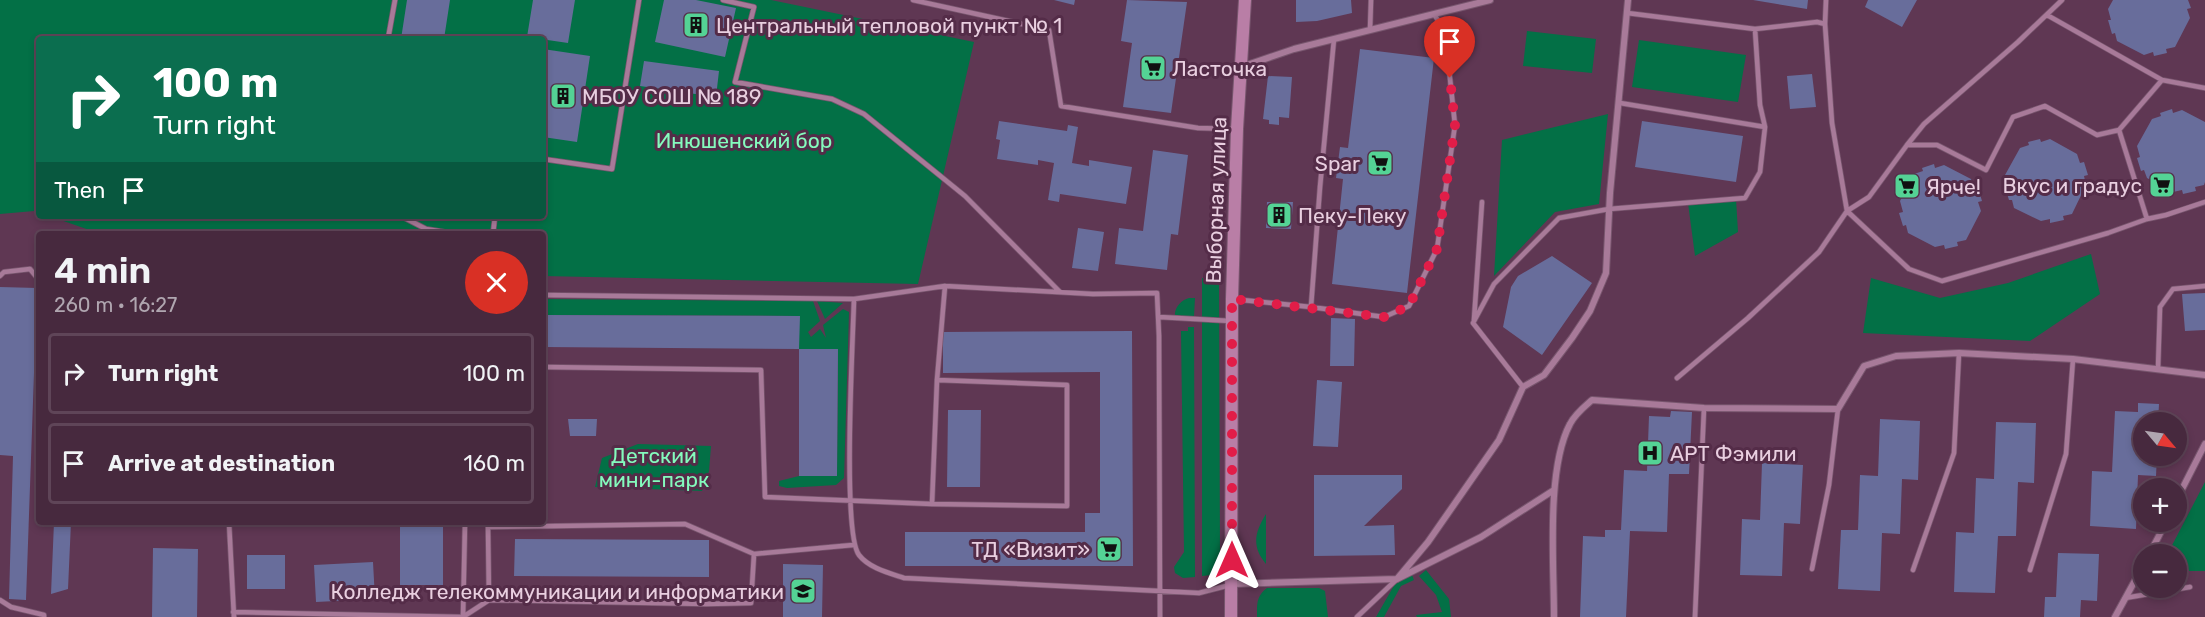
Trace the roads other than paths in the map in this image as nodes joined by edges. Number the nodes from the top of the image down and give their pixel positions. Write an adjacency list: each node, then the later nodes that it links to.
1 (395, 0): 17 (lane)
2 (639, 0): 27 (lane)
3 (723, 0): 39 (lane)
4 (913, 0): 24 (lane)
5 (1245, 0): 19 (main road, Выборная улица)
6 (1371, 0): 16 (lane)
7 (1490, 0): 11 (street)
8 (1628, 0): 12 (street)
9 (1826, 0): 14 (lane)
10 (2062, 0): 13 (lane)
11 (1434, 13): 16 (street); 43 (lane)
12 (1627, 13): 15 (lane); 22 (street)
13 (2047, 15): 20 (lane); 26 (lane)
14 (1825, 24): 15 (lane); 31 (lane)
15 (1755, 29): 23 (lane)
16 (1370, 30): 18 (street)
17 (389, 36)
18 (1334, 39): 19 (street); 43 (lane)
19 (1240, 68): 24 (main road, Выборная улица)
20 (2162, 80): 21 (lane); 25 (lane)
21 (2205, 88)
22 (1620, 103): 23 (lane); 30 (street)
23 (1765, 127): 30 (lane)
24 (1237, 129): 42 (main road, Выборная улица)
25 (2119, 130): 26 (lane); 33 (lane)
26 (1907, 145): 31 (lane)
27 (546, 159)
28 (2205, 201): 33 (lane)
29 (1482, 202): 46 (lane)
30 (1609, 209): 46 (lane); 54 (street)
31 (1847, 211): 33 (lane); 52 (lane)
32 (407, 219): 34 (lane)
33 (2147, 219)
34 (434, 231)
35 (0, 276): 36 (lane)
36 (36, 276)
37 (945, 286): 39 (lane); 41 (lane); 53 (lane)
38 (2205, 286): 50 (lane)
39 (1060, 292): 44 (lane)
40 (546, 295): 41 (lane)
41 (854, 299): 60 (lane)
42 (1232, 299): 43 (lane); 45 (main road, Выборная улица)
43 (1311, 307)
44 (1159, 317): 45 (lane); 73 (lane)
45 (1232, 321): 70 (main road, Выборная улица)
46 (1473, 323): 54 (lane)
47 (1959, 353): 48 (street); 56 (street); 67 (lane)
48 (2073, 360): 50 (street); 68 (lane)
49 (546, 367): 60 (lane)
50 (2158, 369): 51 (street)
51 (2205, 375)
52 (1677, 378)
53 (937, 380): 61 (lane); 61 (lane)
54 (1523, 387): 69 (street)
55 (1704, 408): 56 (street); 59 (street); 84 (lane)
56 (1838, 409): 66 (lane)
57 (2205, 444): 58 (street)
58 (2187, 479)
59 (1554, 490): 69 (street); 83 (street)
60 (849, 502): 61 (lane); 64 (lane)
61 (932, 504)
62 (229, 525): 77 (lane)
63 (465, 525): 79 (lane)
64 (854, 545): 65 (lane); 73 (lane)
65 (754, 554): 76 (lane); 76 (lane)
66 (1812, 569)
67 (1913, 570)
68 (2030, 570)
69 (1397, 579): 70 (street); 82 (lane)
70 (1232, 584): 73 (lane); 81 (main road, Выборная улица)
71 (2133, 584): 74 (street)
72 (2190, 587): 74 (lane)
73 (1161, 592): 80 (lane)
74 (2125, 598): 85 (street)
75 (0, 600): 78 (lane)
76 (489, 600): 79 (lane)
77 (233, 615): 79 (lane)
78 (44, 617)
79 (463, 617)
80 (1160, 617)
81 (1231, 617)
82 (1357, 617)
83 (1554, 617)
84 (1695, 617)
85 (2115, 617)

